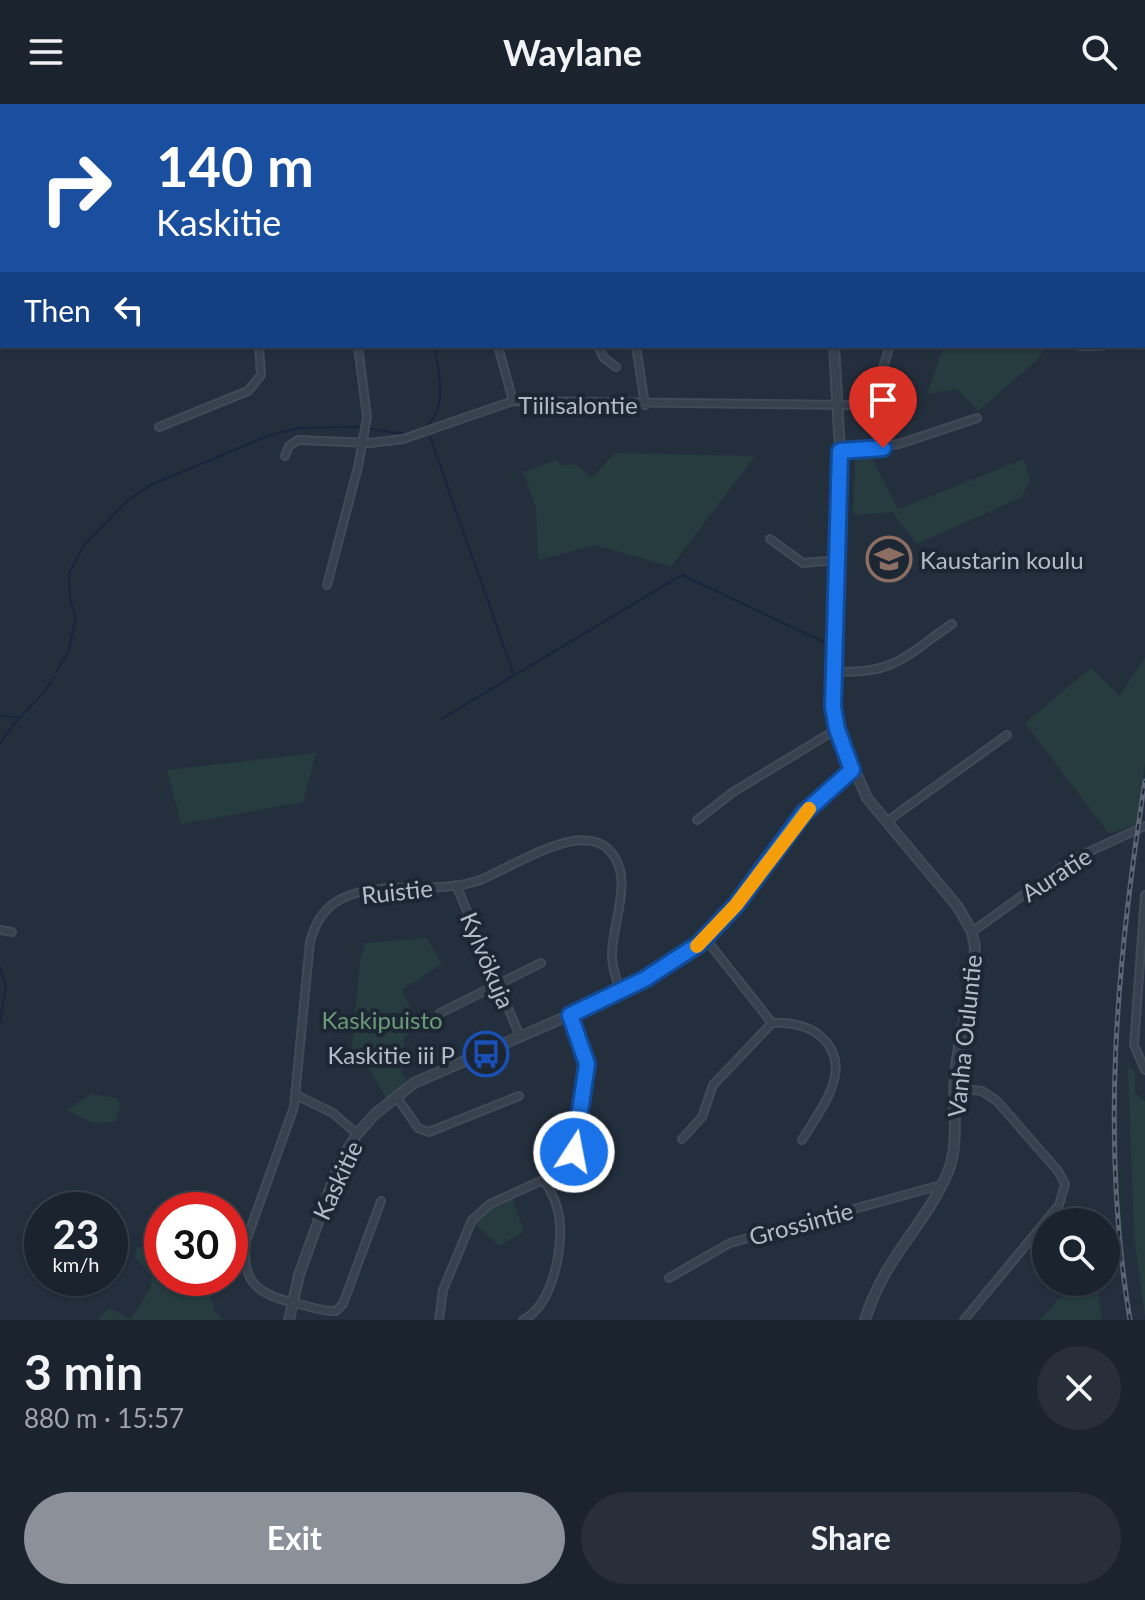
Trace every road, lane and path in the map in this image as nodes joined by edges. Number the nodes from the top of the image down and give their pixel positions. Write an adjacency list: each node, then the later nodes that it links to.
1 (259, 348): 13 (street)
2 (358, 348): 14 (street)
3 (499, 348): 9 (street)
4 (599, 348): 8 (street)
5 (636, 348): 10 (street)
6 (834, 348): 11 (street, Vanha Ouluntie)
7 (889, 348): 11 (street)
8 (616, 367)
9 (513, 401): 10 (street, Tiilisalontie); 14 (street, Tiilisalontie)
10 (645, 405): 11 (street, Tiilisalontie)
11 (838, 406): 15 (street, Vanha Ouluntie)
12 (977, 418): 15 (street)
13 (159, 427)
14 (363, 443): 16 (street, Tiilisalontie); 19 (street)
15 (840, 451): 18 (street, Vanha Ouluntie)
16 (285, 456)
17 (770, 539): 18 (street)
18 (837, 560): 21 (street, Vanha Ouluntie)
19 (327, 585)
20 (952, 624): 21 (street)
21 (833, 671): 22 (street, Vanha Ouluntie)
22 (837, 729): 24 (street, Vanha Ouluntie); 25 (street)
23 (1007, 735): 26 (street)
24 (852, 770): 26 (street, Vanha Ouluntie); 33 (street, Kaskitie)
25 (697, 820)
26 (886, 822): 32 (street, Vanha Ouluntie)
27 (1145, 826): 32 (street, Auratie)
28 (456, 885): 35 (street, Kylvökuja); 36 (street, Ruistie); 43 (street, Ruistie)
29 (1145, 895): 41 (street)
30 (0, 930): 31 (street)
31 (12, 932)
32 (972, 932): 42 (street, Vanha Ouluntie)
33 (705, 938): 36 (street, Kaskitie); 39 (street)
34 (541, 963): 35 (street)
35 (497, 982): 37 (street); 40 (street, Kylvökuja)
36 (620, 992): 38 (street, Kaskitie)
37 (440, 1013)
38 (570, 1015): 40 (street, Kaskitie); 49 (street)
39 (772, 1023): 47 (street); 48 (street)
40 (519, 1034): 44 (street, Kaskitie)
41 (1145, 1070)
42 (954, 1088): 50 (street, Vanha Ouluntie); 58 (street)
43 (296, 1095): 46 (street); 53 (street, Ruistie)
44 (396, 1096): 45 (street); 46 (street, Kaskitie)
45 (519, 1096)
46 (357, 1134): 53 (street, Kaskitie)
47 (682, 1139)
48 (802, 1140)
49 (544, 1180): 55 (street); 56 (street)
50 (941, 1185): 52 (street, Grossintie); 57 (street, Vanha Ouluntie)
51 (381, 1201): 53 (street, Ruistie)
52 (669, 1278)
53 (295, 1304): 54 (street, Kaskitie)
54 (289, 1320)
55 (439, 1320)
56 (523, 1320)
57 (865, 1320)
58 (964, 1320)

